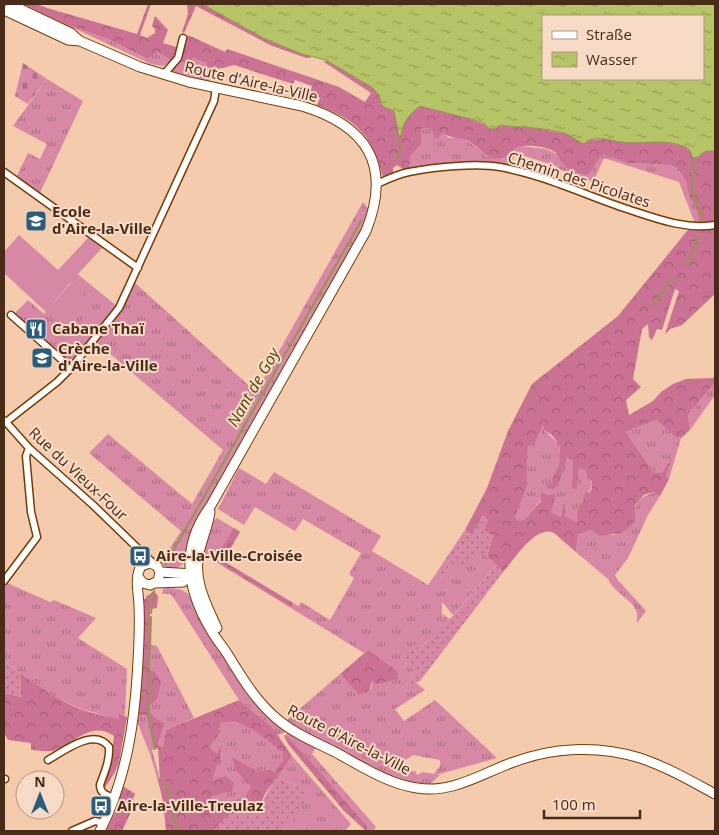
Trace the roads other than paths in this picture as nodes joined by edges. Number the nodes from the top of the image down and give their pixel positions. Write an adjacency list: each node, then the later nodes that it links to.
1 (10, 4): 4 (main road, Route d'Aire-la-Ville)
2 (4, 10): 4 (main road, Route d'Aire-la-Ville)
3 (183, 38): 5 (street)
4 (80, 41): 5 (main road, Route d'Aire-la-Ville)
5 (163, 75): 6 (main road, Route d'Aire-la-Ville)
6 (216, 88): 8 (main road, Route d'Aire-la-Ville); 10 (street)
7 (4, 172): 10 (street)
8 (377, 184): 9 (street, Chemin des Picolates); 19 (main road, Route d'Aire-la-Ville)
9 (715, 225)
10 (138, 268): 12 (street)
11 (10, 315): 12 (street)
12 (71, 368): 13 (street)
13 (5, 421): 14 (street, Rue du Vieux-Four)
14 (29, 448): 15 (street, Rue du Vieux-Four); 21 (street)
15 (136, 546): 16 (street, Rue du Vieux-Four); 17 (street)
16 (153, 564): 17 (main road); 18 (main road)
17 (141, 566): 20 (main road)
18 (160, 572): 19 (main road); 22 (main road)
19 (193, 574): 22 (main road); 25 (main road, Route d'Aire-la-Ville)
20 (138, 576): 22 (main road); 23 (main road)
21 (4, 581)
22 (153, 584): 23 (main road)
23 (140, 606): 26 (main road)
24 (48, 760): 26 (street)
25 (715, 794)
26 (112, 797): 27 (main road)
27 (102, 827): 28 (street)
28 (72, 831)

